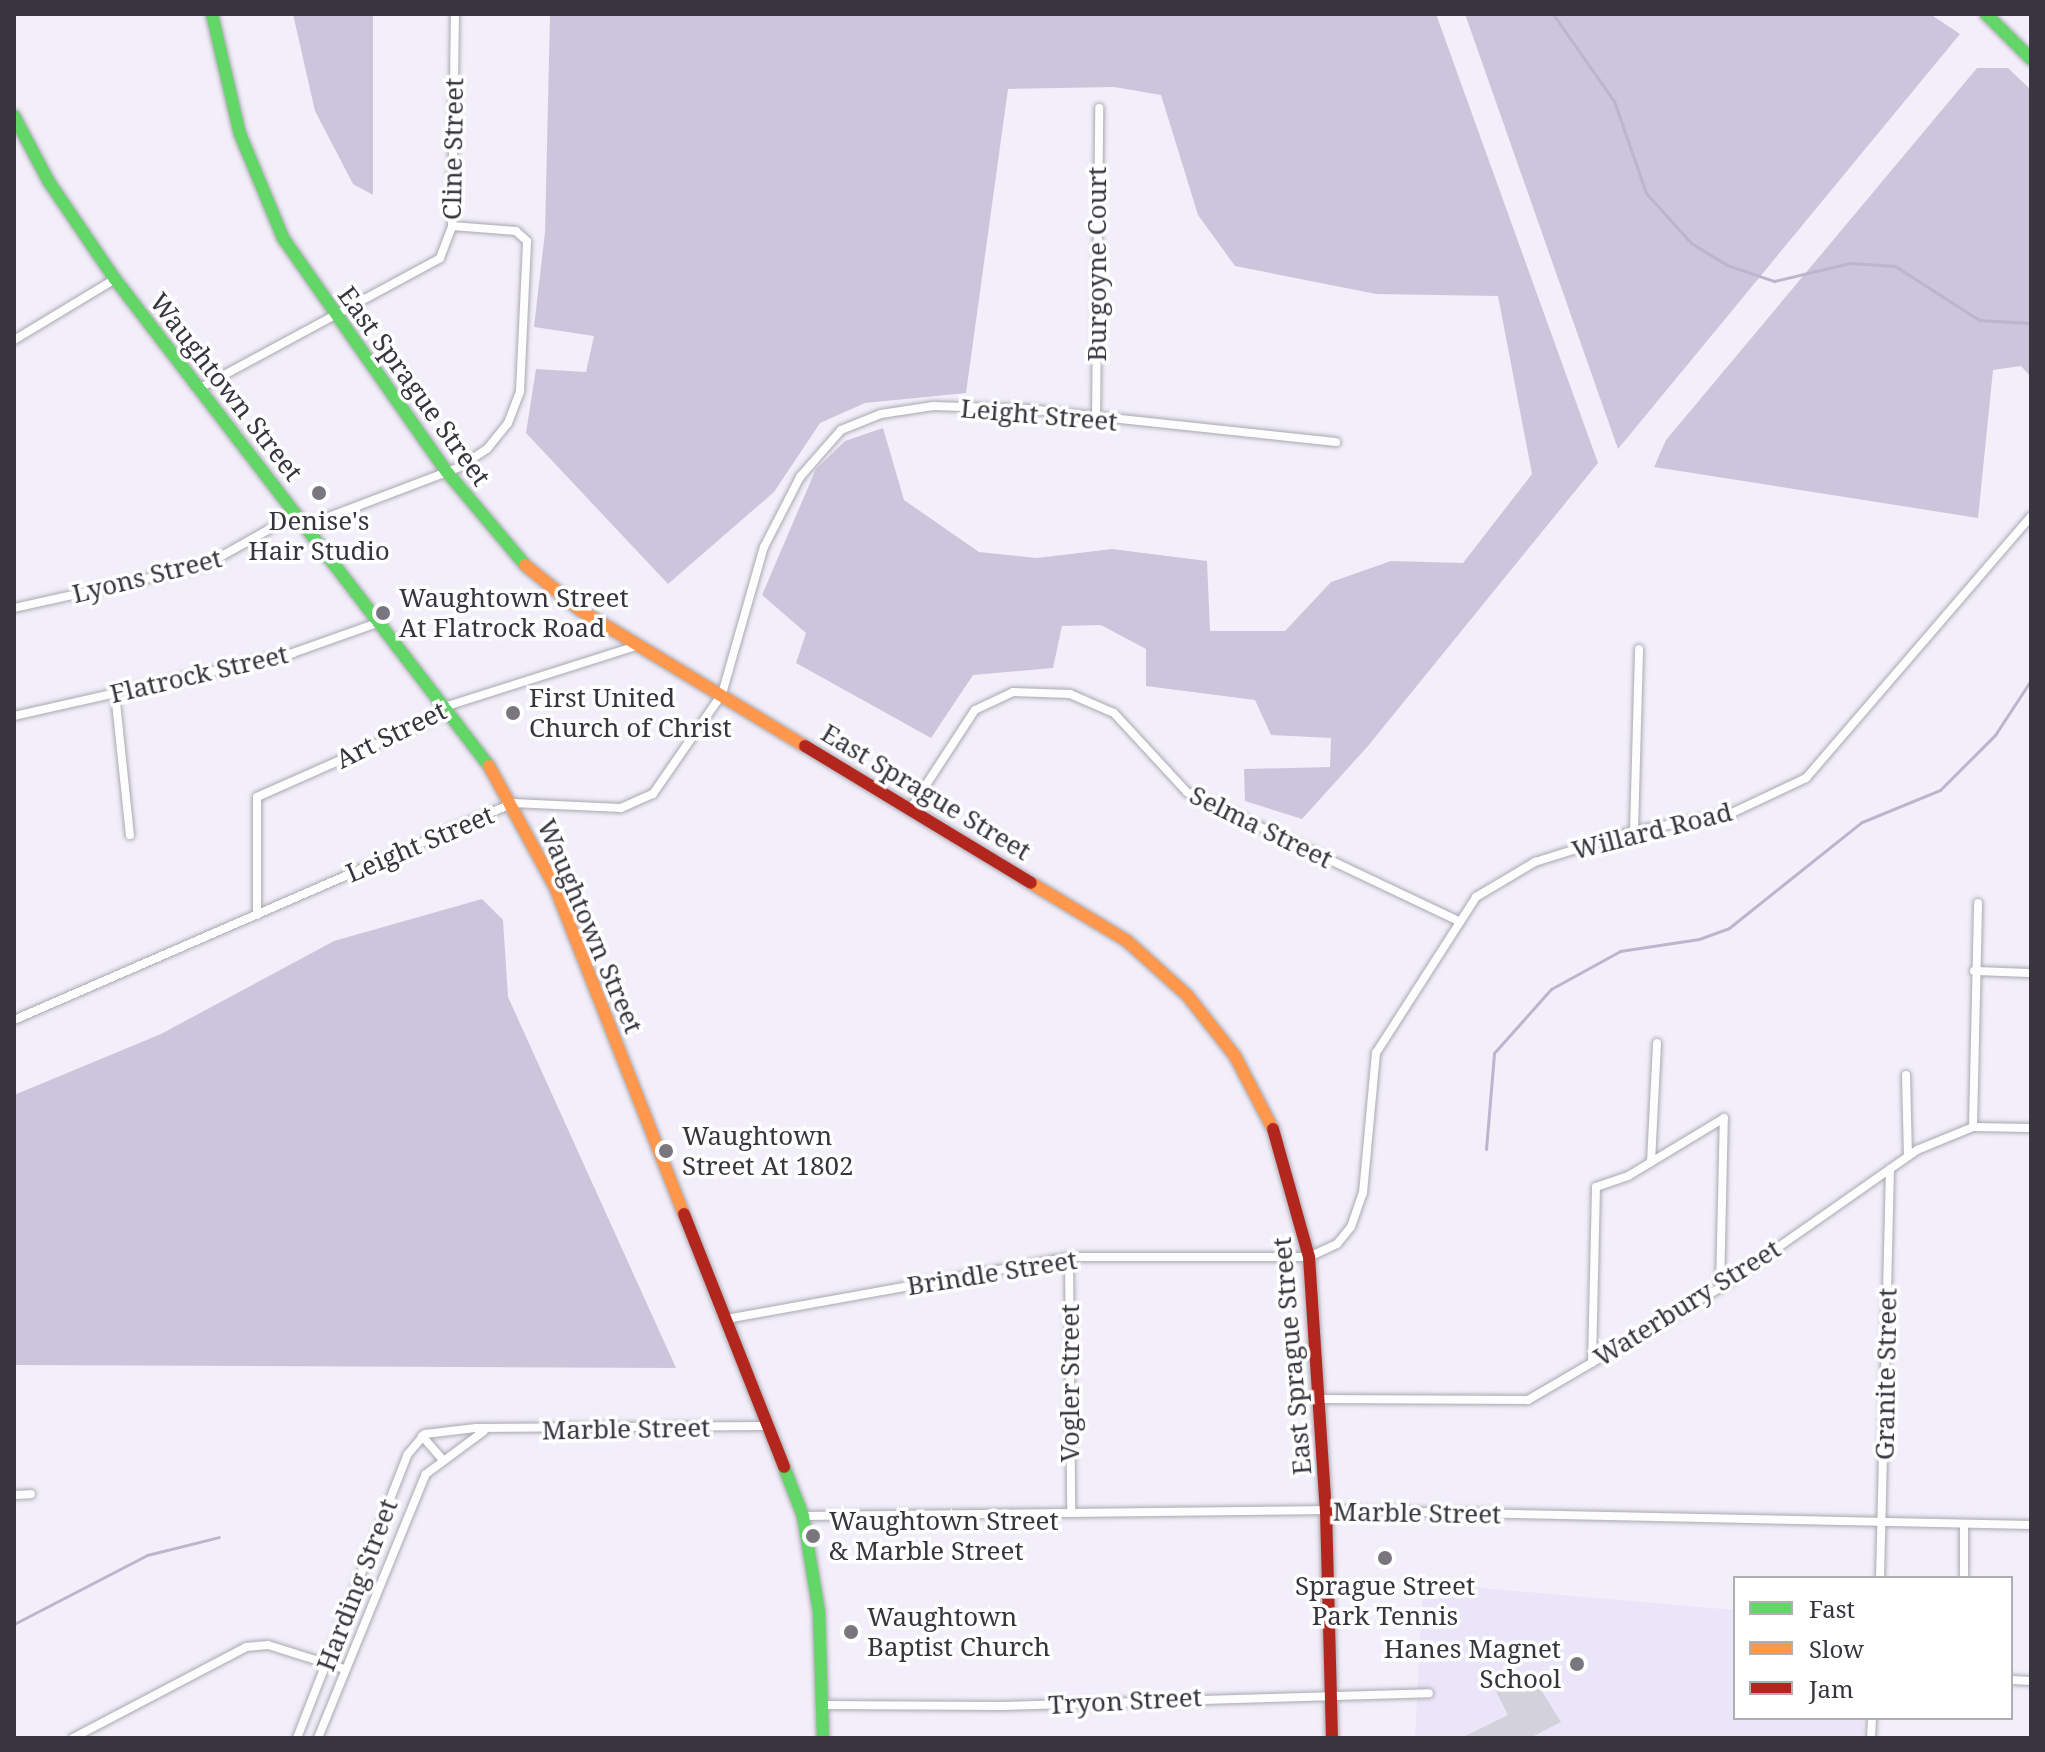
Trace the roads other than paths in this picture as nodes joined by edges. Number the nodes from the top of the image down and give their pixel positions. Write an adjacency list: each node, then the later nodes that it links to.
1 (212, 14): 9 (main road, East Sprague Street)
2 (455, 14): 7 (street, Cline Street)
3 (1986, 14): 4 (main road)
4 (2031, 59)
5 (1099, 108): 12 (street, Burgoyne Court)
6 (14, 116): 8 (main road, Waughtown Street)
7 (452, 226): 9 (street, Cline Street); 14 (street, Lyons Street)
8 (115, 279): 10 (street); 11 (main road, Waughtown Street)
9 (334, 313): 11 (street, Cline Street); 14 (main road, East Sprague Street)
10 (14, 340)
11 (200, 388): 16 (main road, Waughtown Street)
12 (1096, 419): 13 (street, Leight Street); 22 (street, Leight Street)
13 (1336, 442)
14 (447, 472): 16 (street, Lyons Street); 19 (main road, East Sprague Street)
15 (2031, 516): 27 (street, Willard Road)
16 (302, 521): 17 (street, Lyons Street); 18 (main road, Waughtown Street)
17 (14, 608)
18 (380, 622): 21 (street, Flatrock Street); 23 (main road, Waughtown Street)
19 (641, 645): 22 (main road, East Sprague Street); 23 (street, Art Street)
20 (1639, 649): 27 (street)
21 (115, 693): 24 (street, Flatrock Street); 28 (street)
22 (722, 694): 25 (street, Leight Street); 26 (main road, East Sprague Street)
23 (444, 707): 25 (main road, Waughtown Street); 30 (street, Art Street)
24 (14, 716)
25 (513, 803): 30 (street, Leight Street); 45 (main road, Waughtown Street)
26 (911, 808): 31 (street, Selma Street); 43 (main road, East Sprague Street)
27 (1634, 831): 31 (street, Willard Road)
28 (130, 835)
29 (1978, 903): 32 (street)
30 (257, 915): 34 (street, Leight Street)
31 (1456, 920): 43 (street, Willard Road)
32 (1974, 971): 33 (street); 37 (street)
33 (2031, 973)
34 (14, 1020)
35 (1657, 1043): 40 (street)
36 (1906, 1075): 39 (street)
37 (1973, 1127): 38 (street, Waterbury Street); 39 (street, Waterbury Street)
38 (2031, 1128)
39 (1908, 1156): 41 (street, Waterbury Street)
40 (1651, 1162): 44 (street); 46 (street)
41 (1890, 1169): 44 (street, Waterbury Street); 57 (street, Granite Street)
42 (1069, 1257): 43 (street, Brindle Street); 45 (street, Brindle Street); 54 (street, Vogler Street)
43 (1309, 1257): 47 (main road, East Sprague Street)
44 (1720, 1288): 46 (street, Waterbury Street)
45 (726, 1319): 48 (main road, Waughtown Street)
46 (1592, 1363): 47 (street, Waterbury Street)
47 (1320, 1399): 55 (main road, East Sprague Street)
48 (767, 1426): 49 (street, Marble Street); 56 (main road, Waughtown Street)
49 (484, 1431): 50 (street, Marble Street); 51 (street)
50 (422, 1436): 51 (street); 62 (street, Harding Street)
51 (442, 1459): 63 (street, Harding Street)
52 (31, 1494): 53 (street)
53 (14, 1495)
54 (1071, 1510): 55 (street, Marble Street); 56 (street, Marble Street)
55 (1326, 1510): 57 (street, Marble Street); 64 (main road, East Sprague Street)
56 (803, 1516): 66 (main road, Waughtown Street)
57 (1883, 1520): 58 (street, Marble Street); 60 (street, Granite Street)
58 (1964, 1524): 59 (street, Marble Street); 61 (street)
59 (2031, 1525)
60 (1880, 1576)
61 (1964, 1576)
62 (326, 1663): 63 (street); 67 (street); 68 (street, Harding Street)
63 (344, 1669): 69 (street, Harding Street)
64 (1332, 1692): 65 (street, Tryon Street); 66 (street, Tryon Street); 71 (main road, East Sprague Street)
65 (1429, 1693)
66 (822, 1705): 70 (main road, Waughtown Street)
67 (73, 1738)
68 (297, 1738)
69 (318, 1738)
70 (823, 1738)
71 (1332, 1738)

